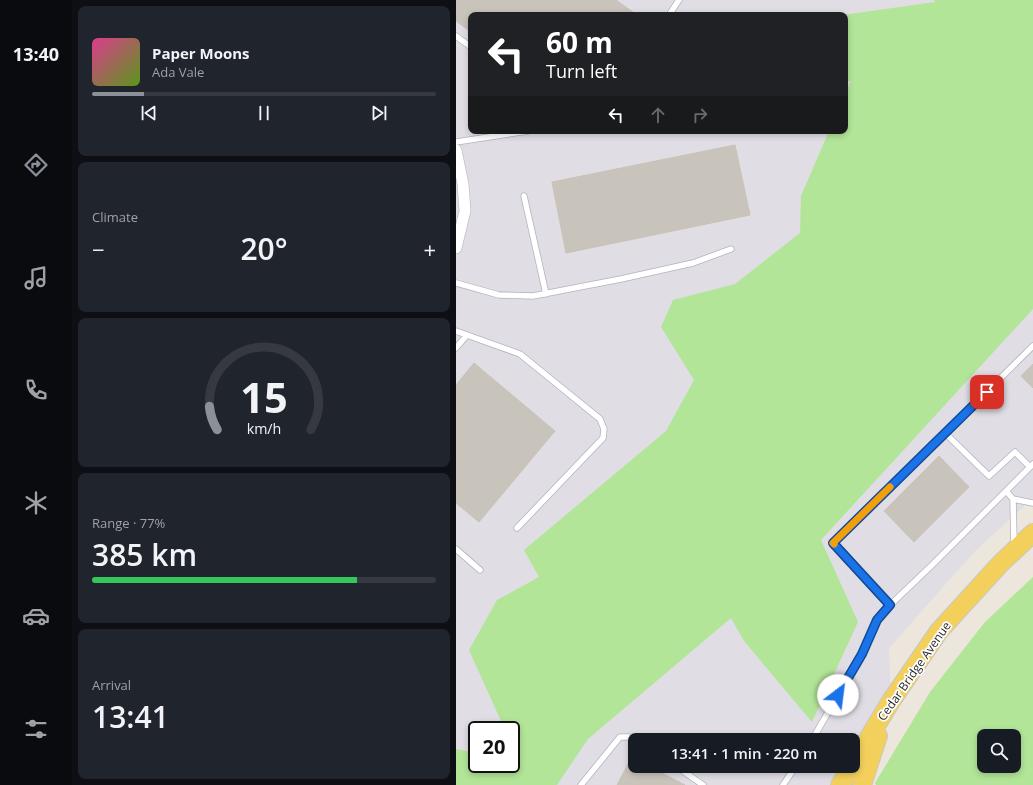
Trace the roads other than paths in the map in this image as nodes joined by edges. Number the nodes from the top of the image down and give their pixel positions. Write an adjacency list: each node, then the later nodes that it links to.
1 (679, 0): 2 (lane)
2 (671, 12)
3 (456, 36): 4 (lane)
4 (468, 45)
5 (508, 134): 6 (lane)
6 (456, 142)
7 (456, 150): 9 (street)
8 (524, 196): 12 (lane)
9 (456, 248)
10 (731, 249): 12 (lane)
11 (456, 283): 12 (lane)
12 (546, 294)
13 (456, 331): 14 (lane)
14 (467, 335): 16 (lane); 22 (lane)
15 (1033, 346): 17 (lane)
16 (456, 348)
17 (945, 432): 18 (lane); 27 (lane)
18 (1031, 465): 19 (lane)
19 (1006, 491): 20 (lane); 27 (lane)
20 (1013, 499): 21 (lane); 25 (lane)
21 (1033, 503)
22 (517, 528)
23 (1033, 533): 25 (main road, Cedar Bridge Avenue)
24 (456, 549): 26 (lane)
25 (1015, 551): 28 (main road, Cedar Bridge Avenue)
26 (480, 570)
27 (890, 605): 29 (lane)
28 (890, 701): 31 (main road, Cedar Bridge Avenue); 39 (main road)
29 (816, 733)
30 (628, 737): 35 (lane)
31 (860, 752)
32 (687, 773): 36 (lane)
33 (791, 773): 37 (lane)
34 (847, 773): 38 (main road, Cedar Bridge Avenue)
35 (581, 785)
36 (703, 785)
37 (783, 785)
38 (840, 785)
39 (862, 785)

